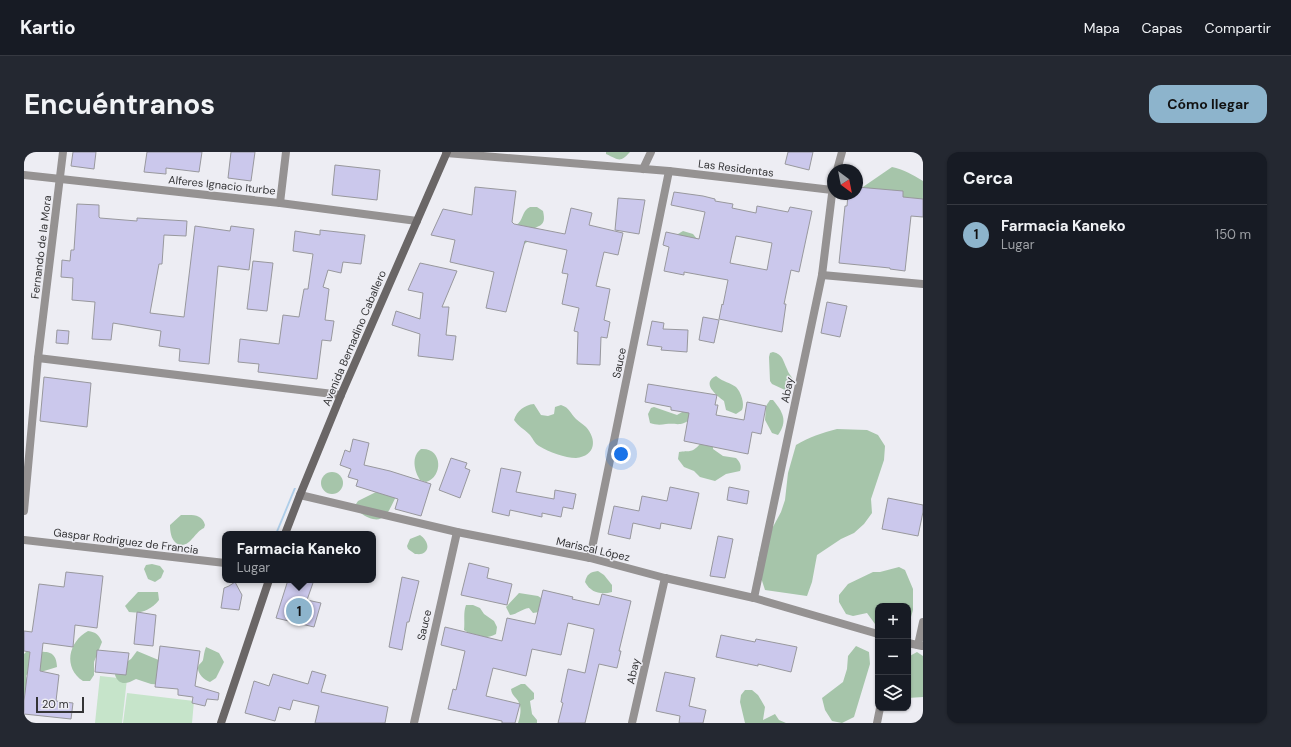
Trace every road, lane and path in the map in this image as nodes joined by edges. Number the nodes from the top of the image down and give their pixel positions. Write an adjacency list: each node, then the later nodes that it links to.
1 (63, 152): 10 (street, Fernando de la Mora)
2 (286, 152): 13 (street)
3 (651, 152): 7 (street)
4 (842, 152): 6 (street)
5 (447, 153): 7 (street, Las Residentas); 14 (street, Avenida Bernadino Caballero)
6 (839, 164)
7 (643, 170): 8 (street, Las Residentas)
8 (669, 171): 11 (street, Las Residentas); 24 (street, Sauce)
9 (24, 175): 10 (street, Alferes Ignacio Iturbe)
10 (60, 180): 13 (street, Alferes Ignacio Iturbe); 17 (street, Fernando de la Mora)
11 (827, 187)
12 (831, 200): 15 (street, Abay)
13 (280, 203): 14 (street, Alferes Ignacio Iturbe)
14 (417, 221): 18 (street, Avenida Bernadino Caballero)
15 (822, 275): 16 (street); 28 (street, Abay)
16 (923, 284)
17 (38, 358): 18 (street); 20 (street, Fernando de la Mora)
18 (341, 395): 19 (street, Avenida Bernadino Caballero)
19 (300, 495): 21 (street, Avenida Bernadino Caballero); 22 (street, Mariscal López)
20 (24, 512)
21 (286, 531)
22 (457, 532): 24 (street, Mariscal López); 34 (street, Sauce)
23 (24, 540): 25 (street, Gaspar Rodriguez de Francia)
24 (590, 558): 26 (street, Mariscal López)
25 (222, 563)
26 (665, 578): 28 (street, Mariscal López); 35 (street, Abay)
27 (268, 583): 33 (street)
28 (754, 598): 30 (street, Mariscal López)
29 (923, 622): 31 (street)
30 (875, 633)
31 (920, 646)
32 (879, 711): 36 (street)
33 (221, 723)
34 (414, 723)
35 (632, 723)
36 (877, 723)

